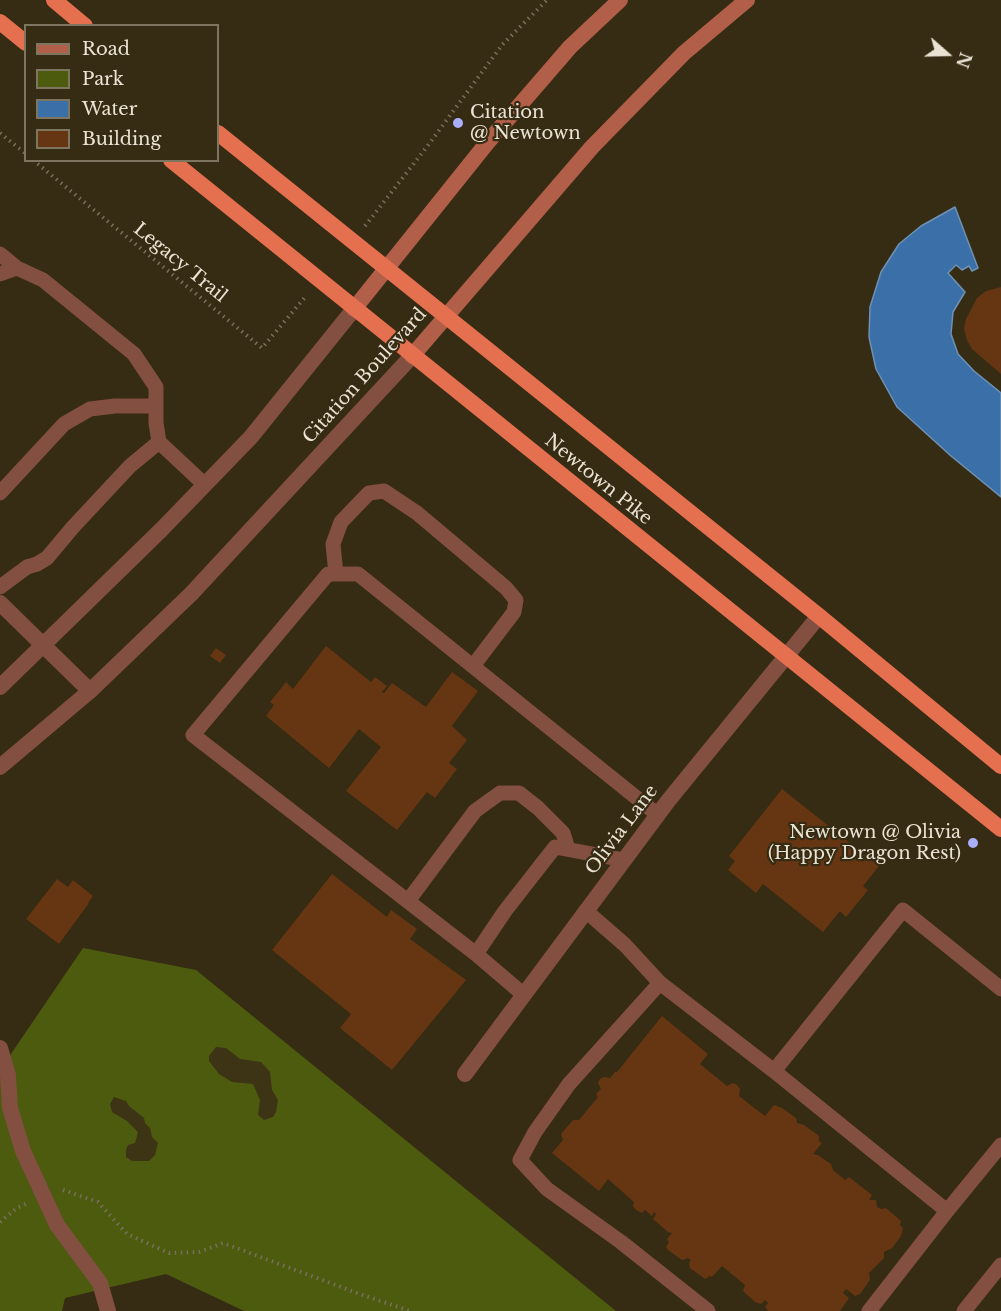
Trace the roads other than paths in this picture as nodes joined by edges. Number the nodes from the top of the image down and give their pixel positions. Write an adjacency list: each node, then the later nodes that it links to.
1 (54, 0): 5 (highway)
2 (620, 0): 11 (main road)
3 (747, 0): 14 (main road, Citation Boulevard)
4 (0, 22): 6 (highway)
5 (84, 24)
6 (24, 41)
7 (219, 134): 11 (highway, Newtown Pike)
8 (173, 162): 13 (highway, Newtown Pike)
9 (0, 254): 10 (lane)
10 (17, 268): 12 (lane); 16 (lane)
11 (385, 268): 13 (main road); 14 (highway, Newtown Pike)
12 (0, 274)
13 (354, 309): 15 (highway, Newtown Pike); 18 (street)
14 (446, 317): 15 (main road, Citation Boulevard); 23 (highway, Newtown Pike)
15 (412, 356): 25 (highway, Newtown Pike); 28 (street, Citation Boulevard)
16 (156, 406): 17 (lane); 19 (lane)
17 (159, 442): 18 (lane); 21 (lane)
18 (205, 484): 24 (street)
19 (0, 493)
20 (336, 574): 26 (lane); 26 (lane); 35 (lane)
21 (0, 587)
22 (0, 603): 24 (street)
23 (819, 616): 25 (street, Olivia Lane); 29 (highway, Newtown Pike)
24 (43, 646): 27 (street); 28 (street)
25 (787, 656): 31 (street, Olivia Lane); 32 (highway, Newtown Pike)
26 (473, 666): 31 (lane)
27 (0, 687)
28 (90, 691): 30 (street, Citation Boulevard)
29 (1001, 766)
30 (0, 767)
31 (658, 815): 34 (street, Olivia Lane)
32 (1001, 829)
33 (568, 849): 34 (lane); 35 (lane); 37 (lane)
34 (624, 860): 36 (street, Olivia Lane)
35 (408, 901): 37 (lane)
36 (586, 911): 38 (lane); 40 (street, Olivia Lane)
37 (476, 954): 40 (lane)
38 (660, 983): 42 (lane); 48 (lane)
39 (1001, 988): 42 (lane)
40 (524, 994): 43 (street, Olivia Lane)
41 (0, 1048): 47 (street)
42 (774, 1071): 45 (lane)
43 (465, 1074)
44 (1001, 1145): 45 (lane)
45 (947, 1210): 49 (lane)
46 (1001, 1265): 50 (lane)
47 (108, 1311)
48 (708, 1311)
49 (868, 1311)
50 (964, 1311)

